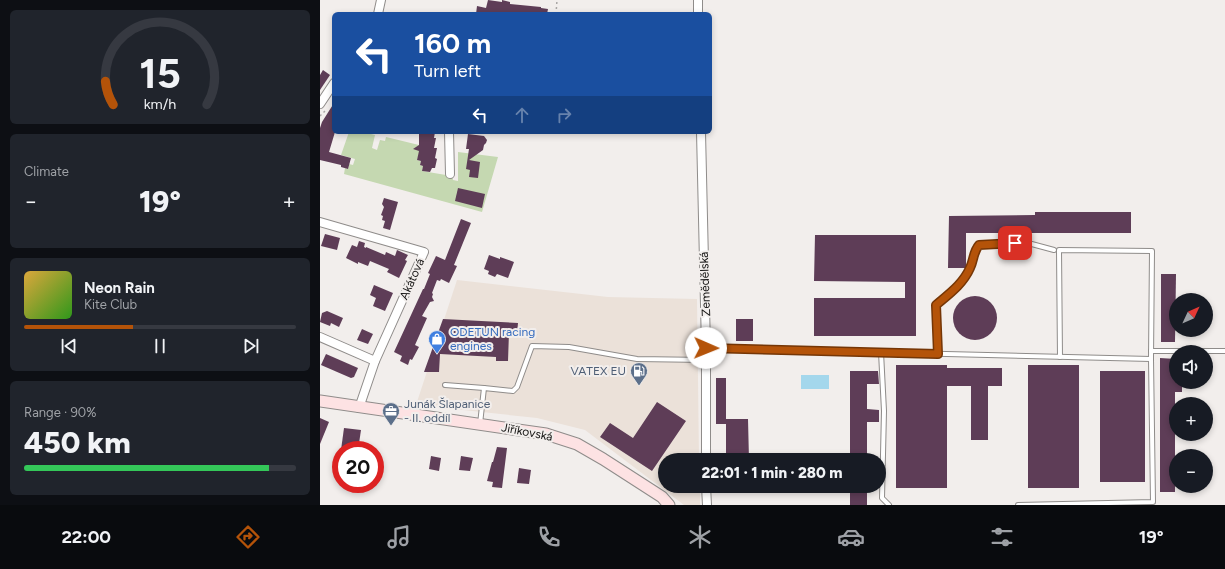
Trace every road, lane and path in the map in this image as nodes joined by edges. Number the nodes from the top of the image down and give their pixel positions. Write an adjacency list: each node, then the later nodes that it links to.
1 (381, 0): 4 (street)
2 (557, 0): 5 (path)
3 (698, 0): 6 (street)
4 (378, 12)
5 (556, 12)
6 (698, 12)
7 (332, 86): 8 (street)
8 (320, 104)
9 (449, 134): 11 (street)
10 (700, 134): 15 (street, Zemědělská)
11 (450, 174)
12 (320, 222): 23 (street, Akátová)
13 (1054, 250): 19 (lane)
14 (320, 337): 23 (street)
15 (706, 348): 18 (lane); 22 (street, Zemědělská)
16 (1151, 351): 17 (lane); 20 (lane); 21 (lane)
17 (1225, 351)
18 (882, 352): 19 (lane); 33 (lane)
19 (938, 354): 20 (lane)
20 (1060, 357): 21 (lane)
21 (1151, 359): 34 (lane)
22 (706, 360): 25 (lane); 29 (street, Zemědělská)
23 (376, 361): 27 (street, Akátová)
24 (445, 385): 25 (lane)
25 (484, 388): 28 (lane)
26 (320, 401): 27 (street, Jiříkovská)
27 (359, 408): 28 (street, Jiříkovská)
28 (480, 424): 31 (street, Jiříkovská)
29 (706, 453)
30 (706, 493): 32 (street)
31 (669, 505)
32 (706, 505)
33 (889, 505)
34 (1018, 505)

